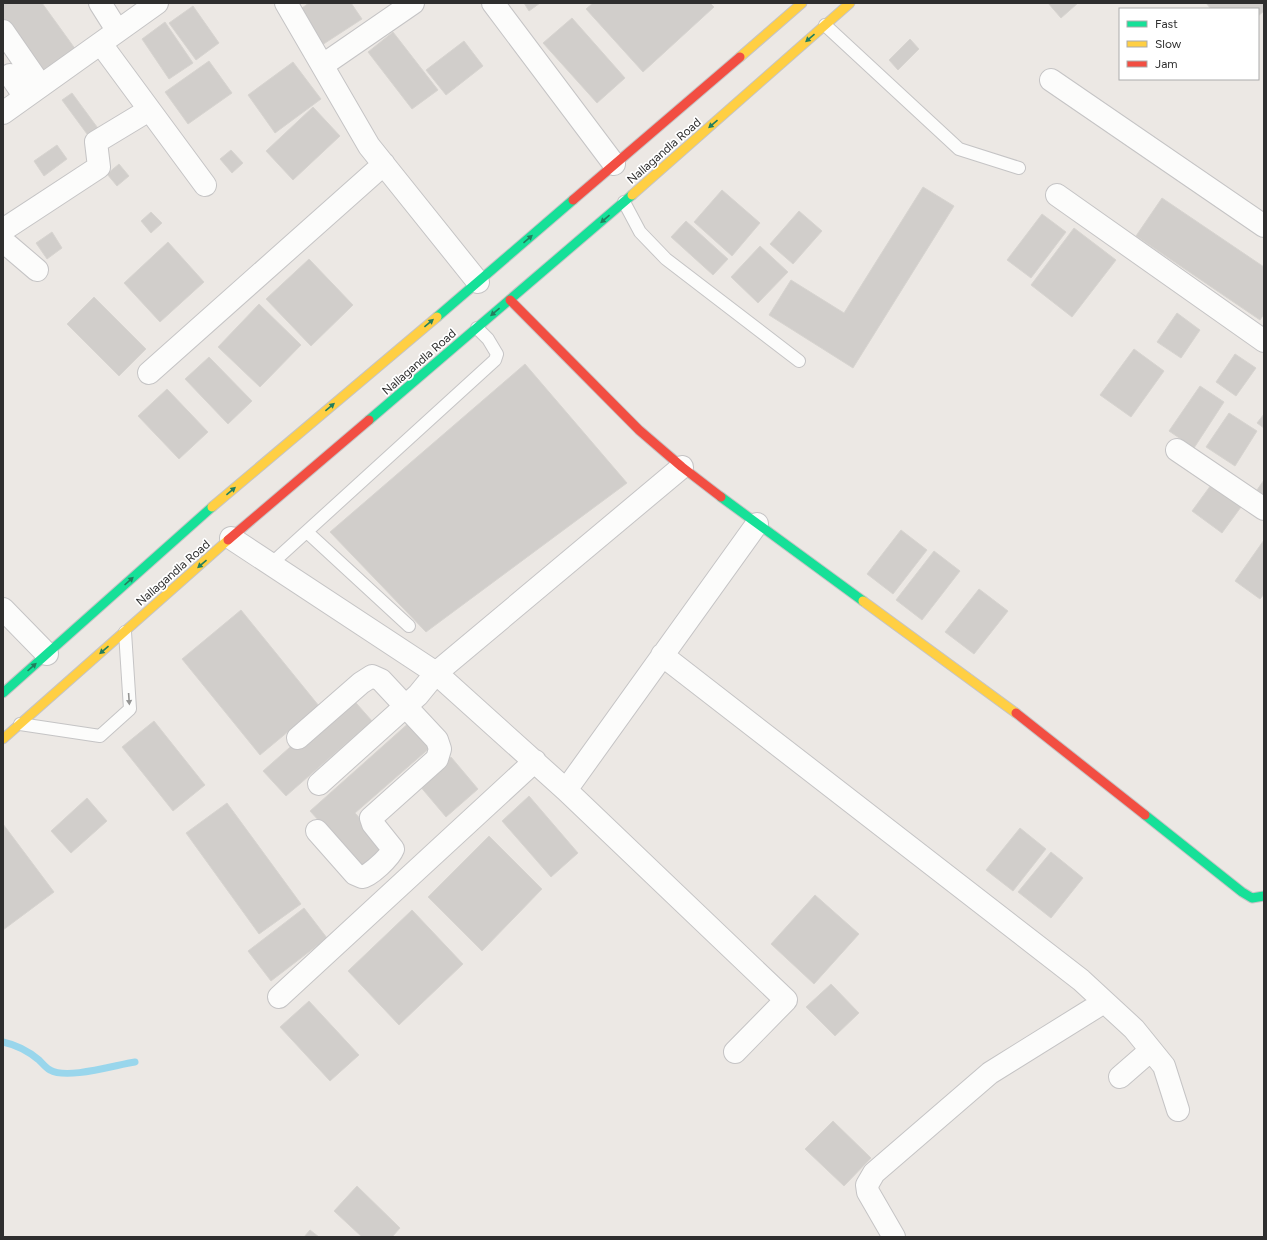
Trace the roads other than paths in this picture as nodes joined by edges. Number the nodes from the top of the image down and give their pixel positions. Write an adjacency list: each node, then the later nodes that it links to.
1 (100, 3): 10 (street)
2 (157, 3): 10 (street)
3 (286, 3): 11 (street)
4 (413, 3): 11 (street)
5 (493, 3): 18 (street)
6 (802, 3): 18 (main road, Nallagandla Road)
7 (850, 3): 8 (main road, Nallagandla Road)
8 (825, 25): 19 (lane); 22 (main road, Nallagandla Road, one-way to 22)
9 (3, 31): 14 (street)
10 (109, 37): 14 (street); 15 (street)
11 (323, 65): 17 (street)
12 (10, 75): 14 (street)
13 (1050, 80): 23 (street)
14 (33, 92): 16 (street)
15 (149, 110): 20 (street); 24 (street)
16 (3, 113)
17 (384, 164): 27 (street); 32 (street)
18 (614, 164): 27 (main road, Nallagandla Road, one-way to 18)
19 (1019, 168)
20 (205, 185)
21 (1057, 195): 30 (street)
22 (624, 202): 28 (main road, Nallagandla Road, one-way to 28); 31 (lane)
23 (1262, 221)
24 (3, 230)
25 (3, 241): 26 (street)
26 (37, 270)
27 (478, 282): 43 (main road, Nallagandla Road, one-way to 27)
28 (510, 300): 29 (main road, Nallagandla Road, one-way to 29); 34 (main road)
29 (477, 328): 37 (lane); 38 (main road, Nallagandla Road)
30 (1264, 341)
31 (799, 361)
32 (149, 373)
33 (1177, 450): 35 (street)
34 (682, 467): 36 (main road); 45 (street)
35 (1264, 509)
36 (757, 524): 44 (street); 55 (main road)
37 (307, 532): 39 (lane); 41 (lane)
38 (231, 538): 39 (street); 42 (main road, Nallagandla Road, one-way to 42)
39 (271, 564): 45 (street)
40 (3, 609): 43 (street)
41 (409, 626)
42 (125, 632): 48 (main road, Nallagandla Road, one-way to 48); 48 (lane, one-way to 48)
43 (46, 654): 46 (main road, Nallagandla Road, one-way to 43)
44 (662, 655): 53 (street); 57 (street)
45 (436, 673): 47 (street); 51 (street)
46 (3, 693)
47 (405, 706): 49 (street); 52 (street); 54 (street)
48 (20, 724): 50 (main road, Nallagandla Road)
49 (298, 738)
50 (3, 739)
51 (535, 761): 53 (street); 56 (street)
52 (319, 784)
53 (566, 790): 59 (street)
54 (317, 831)
55 (1264, 896)
56 (279, 998)
57 (1104, 1002): 58 (street); 62 (street)
58 (1151, 1050): 60 (street); 61 (street)
59 (735, 1052)
60 (1120, 1077)
61 (1178, 1110)
62 (894, 1237)

